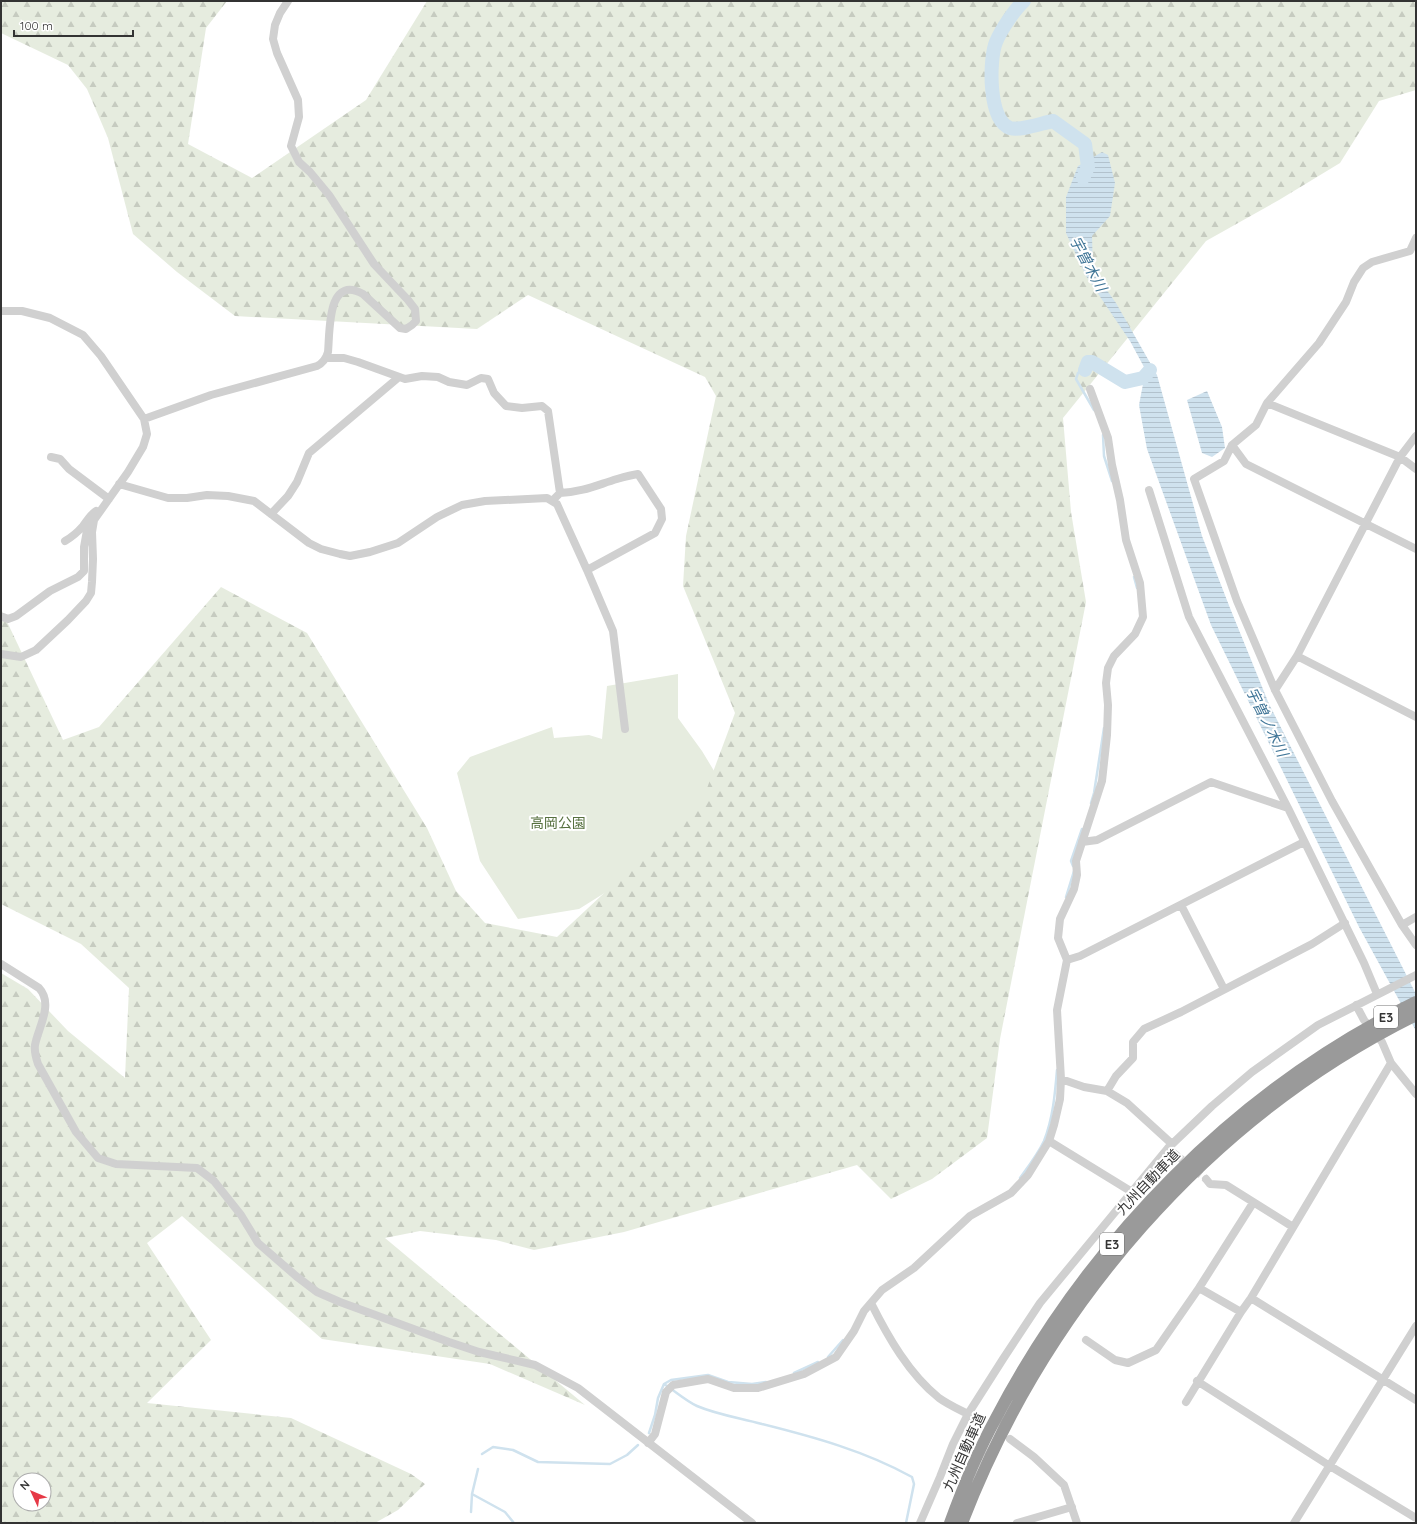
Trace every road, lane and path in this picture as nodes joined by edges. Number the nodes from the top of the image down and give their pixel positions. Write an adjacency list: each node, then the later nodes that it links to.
1 (288, 1): 4 (street)
2 (1416, 238): 7 (street)
3 (1, 311): 8 (street)
4 (327, 358): 5 (street); 8 (street)
5 (399, 377): 16 (street); 20 (street)
6 (1090, 389): 33 (street)
7 (1267, 403): 10 (street); 12 (street)
8 (144, 419): 14 (street)
9 (1416, 436): 12 (street)
10 (1232, 445): 22 (street); 29 (street)
11 (50, 457): 17 (street)
12 (1400, 457): 13 (street); 22 (street)
13 (1416, 469)
14 (119, 484): 17 (street); 20 (street)
15 (1149, 490): 32 (street)
16 (560, 493): 18 (street); 25 (street)
17 (109, 499): 19 (street)
18 (553, 500): 20 (street); 25 (street)
19 (103, 506): 21 (street); 23 (street)
20 (271, 514)
21 (94, 521): 26 (street); 27 (street)
22 (1365, 524): 24 (street); 28 (street)
23 (65, 541)
24 (1416, 549)
25 (587, 570): 31 (street)
26 (3, 617)
27 (1, 654)
28 (1297, 656): 29 (street); 30 (street)
29 (1275, 690): 38 (street)
30 (1416, 717)
31 (625, 729)
32 (1288, 808): 33 (street); 34 (street)
33 (1082, 842): 40 (street)
34 (1304, 842): 35 (street); 37 (street)
35 (1181, 905): 40 (street); 43 (street)
36 (1416, 917): 38 (street)
37 (1345, 923): 43 (street); 44 (street)
38 (1402, 925): 39 (street)
39 (1416, 946)
40 (1068, 960): 50 (street)
41 (1, 964): 73 (street)
42 (1416, 975): 44 (street)
43 (1224, 989): 51 (street)
44 (1379, 993): 46 (street)
45 (1416, 1002): 48 (highway, 九州自動車道 / E3)
46 (1356, 1005): 49 (street); 54 (street)
47 (1416, 1015): 48 (highway, 九州自動車道 / E3)
48 (1360, 1039): 79 (highway, 九州自動車道 / E3); 80 (highway, 九州自動車道 / E3)
49 (1392, 1063): 52 (street); 59 (street)
50 (1061, 1080): 51 (street); 53 (street)
51 (1107, 1091): 54 (street)
52 (1416, 1094)
53 (1049, 1142): 57 (street); 62 (street)
54 (1170, 1146): 55 (street); 57 (street)
55 (1176, 1155)
56 (1206, 1179): 58 (street)
57 (1132, 1192): 70 (street)
58 (1253, 1202): 59 (street); 60 (street)
59 (1293, 1227): 61 (street)
60 (1199, 1288): 63 (street); 65 (street)
61 (1251, 1298): 63 (street); 66 (street)
62 (871, 1303): 70 (street); 73 (street)
63 (1241, 1312): 67 (street)
64 (1416, 1326): 66 (street)
65 (1086, 1340)
66 (1382, 1380): 68 (street); 74 (street)
67 (1197, 1381): 69 (street); 74 (street)
68 (1416, 1400)
69 (1186, 1402)
70 (968, 1414): 71 (street); 78 (street)
71 (977, 1419)
72 (1010, 1439): 75 (street)
73 (648, 1443): 77 (street)
74 (1330, 1466): 76 (street); 83 (street)
75 (1072, 1507): 81 (street); 82 (street)
76 (1416, 1518)
77 (752, 1523)
78 (920, 1523)
79 (950, 1523)
80 (962, 1523)
81 (1017, 1523)
82 (1077, 1523)
83 (1294, 1523)

